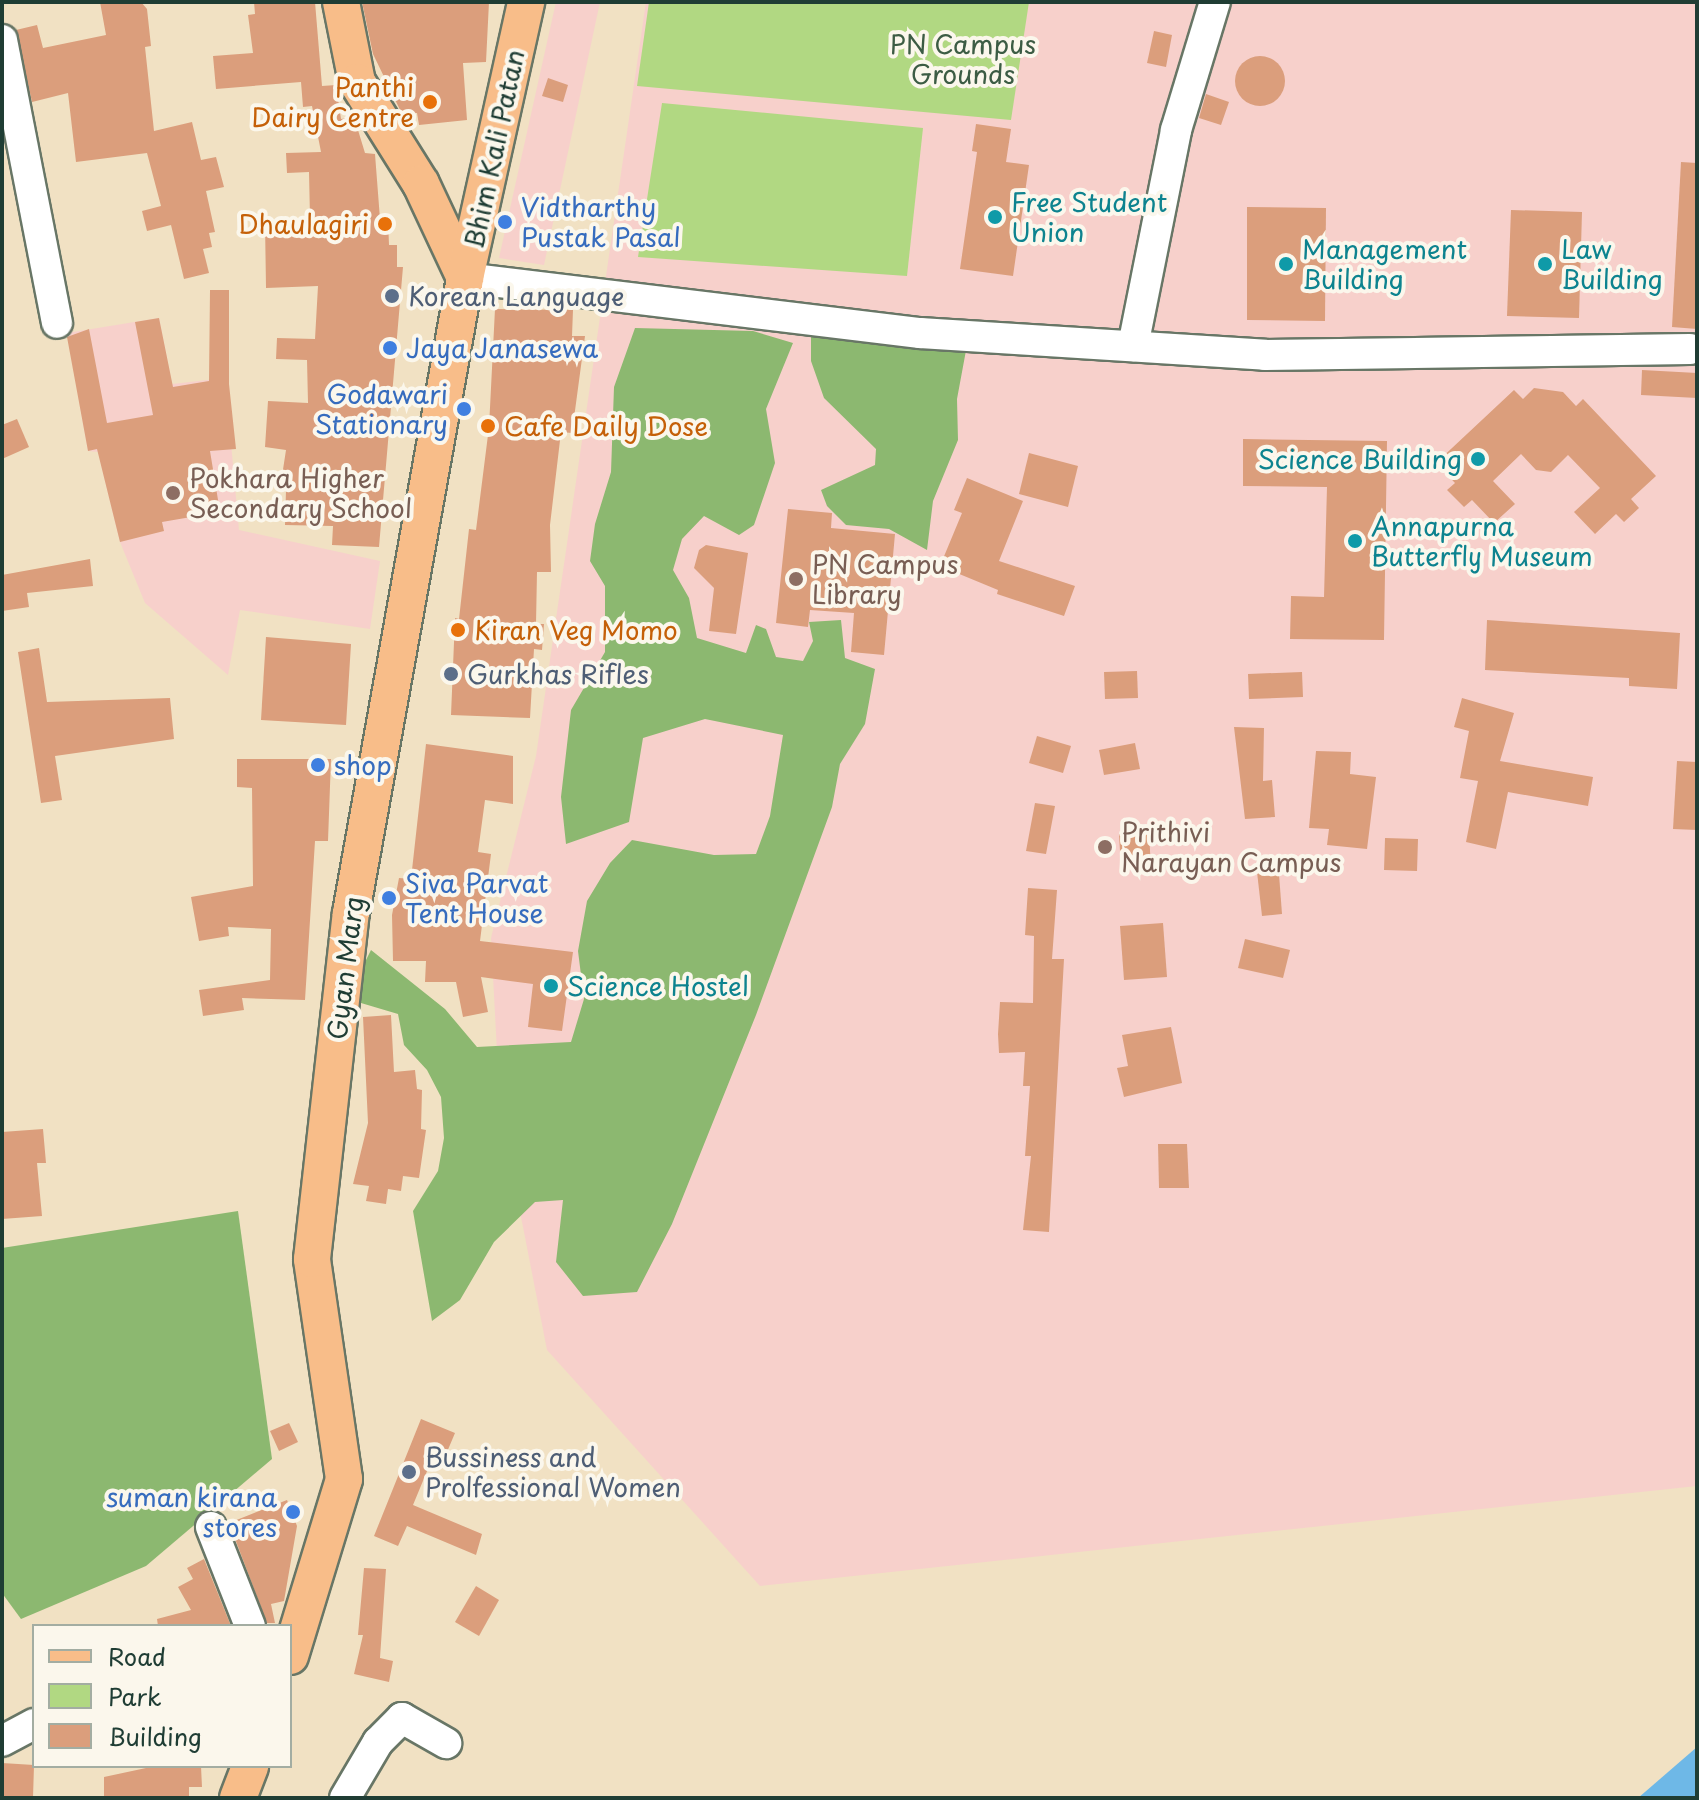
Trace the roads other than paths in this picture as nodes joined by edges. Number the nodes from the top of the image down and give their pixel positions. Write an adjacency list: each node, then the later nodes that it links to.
1 (341, 2): 5 (main road, Bhim Kali Patan)
2 (526, 2): 5 (main road, Bhim Kali Patan)
3 (1215, 2): 7 (street)
4 (2, 40): 6 (street)
5 (465, 278): 7 (street); 11 (main road, Gyan Marg)
6 (57, 323)
7 (1133, 346): 8 (street)
8 (1690, 349)
9 (211, 1527): 10 (street)
10 (249, 1624)
11 (292, 1649)
12 (32, 1725): 13 (street)
13 (2, 1741)
14 (446, 1743): 17 (street)
15 (249, 1768): 16 (main road)
16 (238, 1798)
17 (345, 1798)

